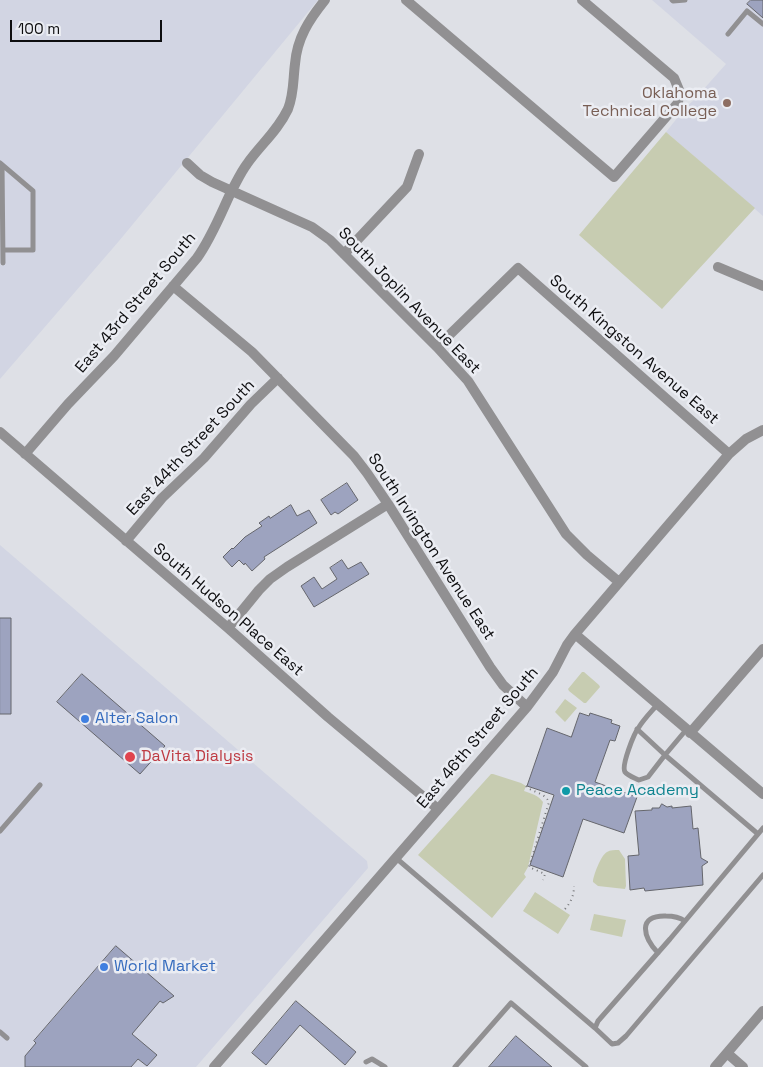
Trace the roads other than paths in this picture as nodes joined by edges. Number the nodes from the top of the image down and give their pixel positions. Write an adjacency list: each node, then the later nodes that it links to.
1 (325, 0): 11 (street, East 43rd Street South)
2 (406, 0): 3 (street)
3 (582, 0)
4 (672, 0): 5 (lane)
5 (685, 0)
6 (763, 24): 7 (lane)
7 (728, 34)
8 (419, 154): 13 (street)
9 (187, 163): 11 (street, South Joplin Avenue East)
10 (1, 164): 12 (lane); 12 (lane)
11 (232, 191): 13 (street, South Joplin Avenue East); 16 (street, East 43rd Street South)
12 (3, 250): 14 (lane)
13 (344, 254): 18 (street, South Joplin Avenue East)
14 (3, 263)
15 (718, 267): 17 (street)
16 (173, 286): 19 (street, South Irvington Avenue East); 22 (street, East 43rd Street South)
17 (763, 286)
18 (437, 347): 23 (street, South Kingston Avenue East); 26 (street, South Joplin Avenue East)
19 (278, 378): 24 (street, South Irvington Avenue East); 25 (street, East 44th Street South)
20 (763, 430): 23 (street, East 46th Street South)
21 (0, 432): 22 (street, South Hudson Place East)
22 (25, 454): 25 (street, South Hudson Place East)
23 (729, 454): 26 (street, East 46th Street South)
24 (388, 504): 27 (street); 31 (street, South Irvington Avenue East)
25 (126, 540): 27 (street, South Hudson Place East)
26 (619, 582): 28 (street, East 46th Street South)
27 (228, 628): 37 (street, South Hudson Place East)
28 (575, 634): 30 (street); 31 (street, East 46th Street South)
29 (763, 649): 33 (street)
30 (657, 705): 32 (lane); 33 (street)
31 (527, 707): 37 (street, East 46th Street South)
32 (637, 729): 34 (lane); 34 (lane)
33 (688, 731): 34 (lane); 36 (street)
34 (666, 756): 40 (lane)
35 (40, 785): 39 (lane)
36 (763, 794)
37 (438, 809): 41 (street, East 46th Street South)
38 (763, 828): 40 (lane)
39 (0, 831)
40 (758, 834): 43 (lane)
41 (396, 858): 46 (lane); 51 (street, East 46th Street South)
42 (763, 875): 46 (lane)
43 (685, 921): 44 (lane); 44 (lane)
44 (658, 952): 46 (lane)
45 (763, 1011): 49 (street)
46 (595, 1028)
47 (0, 1032): 48 (lane)
48 (7, 1038)
49 (727, 1053): 55 (street); 56 (street)
50 (366, 1062): 52 (lane)
51 (214, 1067)
52 (385, 1067)
53 (455, 1067): 54 (lane)
54 (586, 1067)
55 (715, 1067)
56 (743, 1067)

